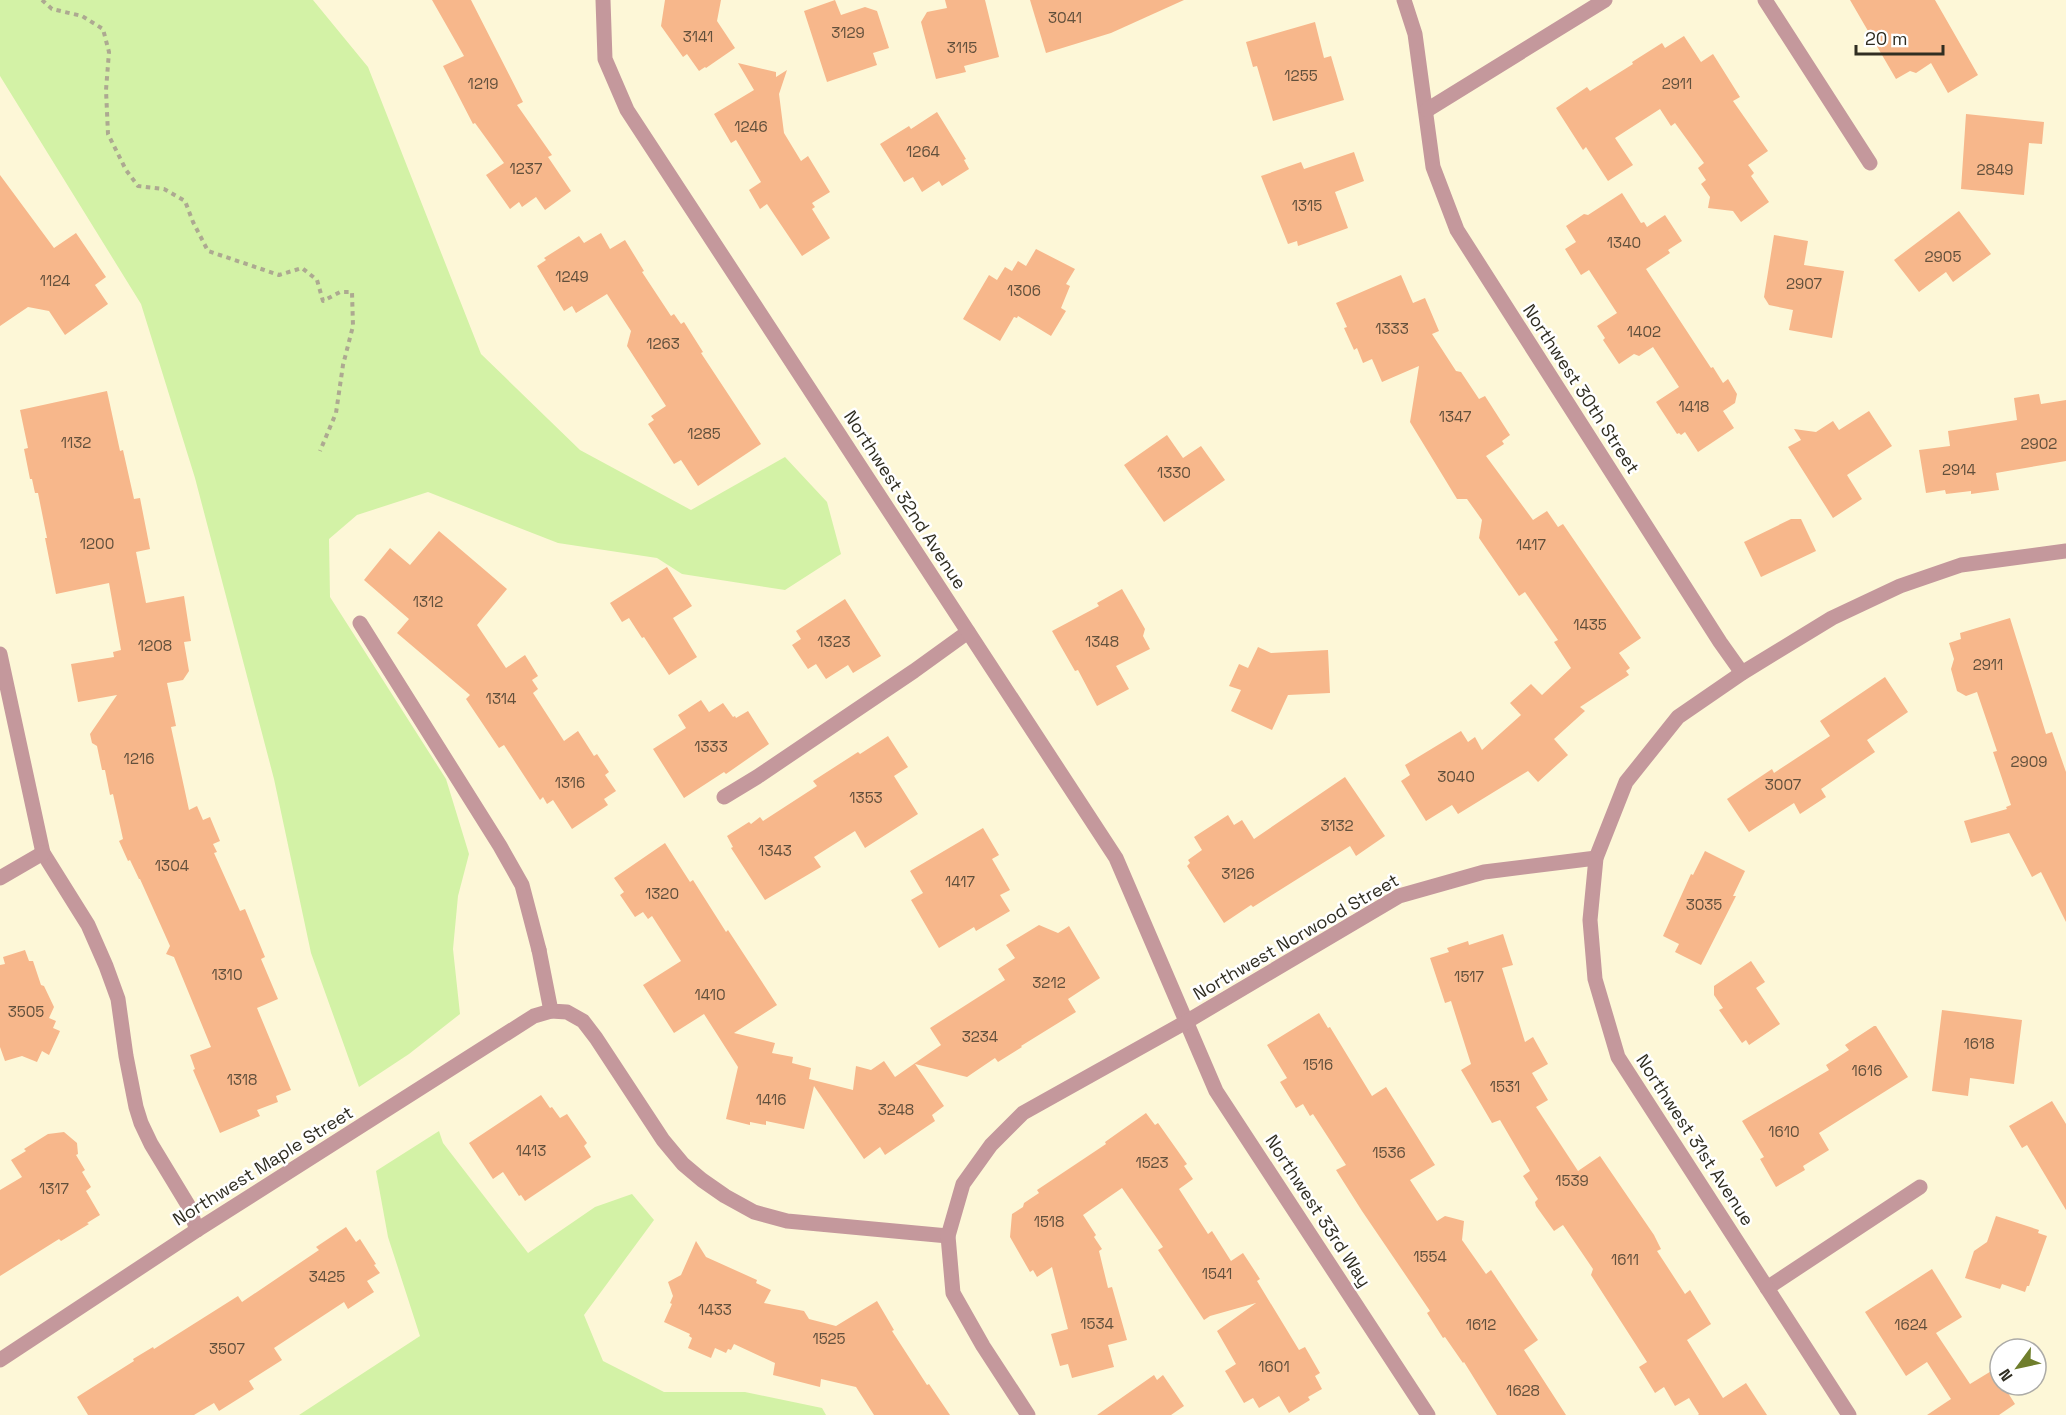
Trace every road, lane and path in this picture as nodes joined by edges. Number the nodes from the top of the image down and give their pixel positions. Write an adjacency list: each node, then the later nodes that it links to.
1 (42, 0): 8 (path)
2 (603, 0): 11 (street, Northwest 32nd Avenue)
3 (1404, 0): 6 (street, Northwest 30th Street)
4 (1605, 0): 6 (street)
5 (1765, 0): 7 (street)
6 (1427, 110): 13 (street, Northwest 30th Street)
7 (1870, 163)
8 (320, 451)
9 (2066, 551): 13 (street)
10 (360, 623): 18 (street)
11 (968, 632): 14 (street); 19 (street, Northwest 32nd Avenue)
12 (0, 654): 15 (street)
13 (1742, 673): 16 (street)
14 (724, 797)
15 (44, 853): 17 (street); 21 (street)
16 (1596, 858): 19 (street, Northwest Norwood Street); 23 (street, Northwest 31st Avenue)
17 (0, 878)
18 (551, 1011): 21 (street, Northwest Maple Street); 22 (street)
19 (1186, 1022): 22 (street, Northwest Norwood Street); 26 (street, Northwest 33rd Way)
20 (1920, 1187): 23 (street)
21 (197, 1230): 24 (street, Northwest Maple Street)
22 (948, 1236): 25 (street)
23 (1767, 1288): 27 (street, Northwest 31st Avenue)
24 (0, 1360)
25 (1028, 1415)
26 (1428, 1415)
27 (1849, 1415)

